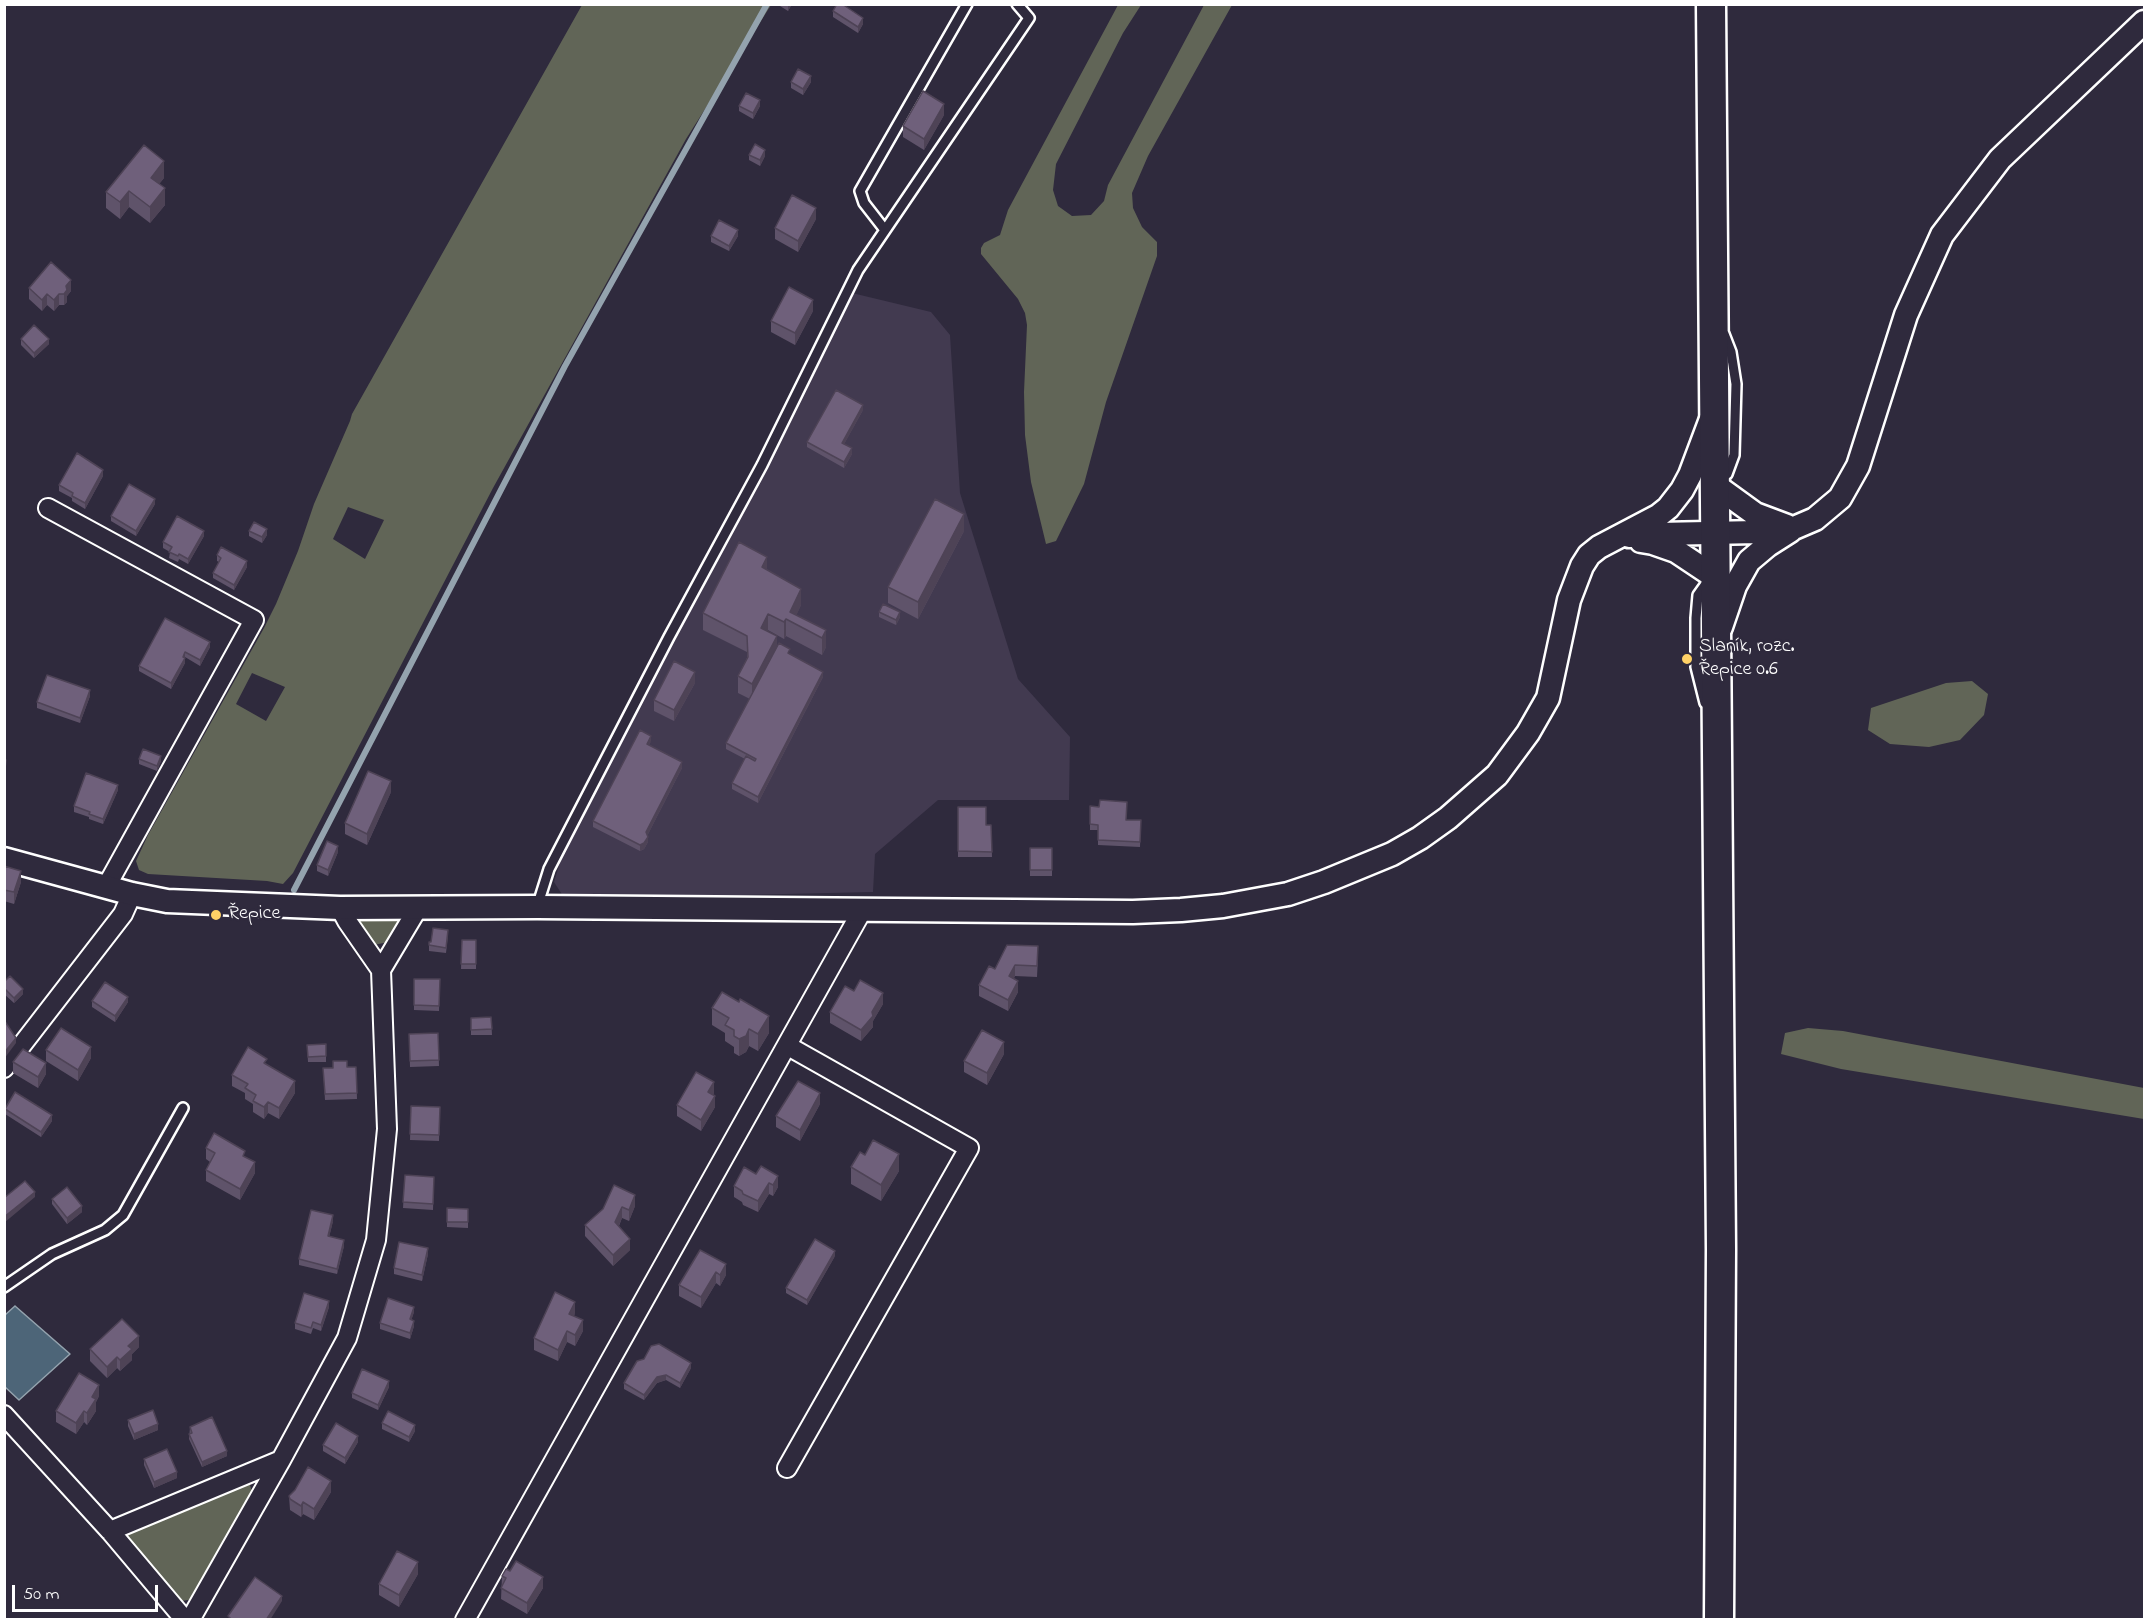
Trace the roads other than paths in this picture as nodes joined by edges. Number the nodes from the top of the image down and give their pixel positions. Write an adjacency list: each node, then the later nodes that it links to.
1 (967, 4): 5 (lane)
2 (1017, 4): 5 (lane)
3 (1712, 4): 6 (main road)
4 (2145, 22): 10 (street)
5 (885, 230): 19 (lane)
6 (1713, 316): 7 (main road); 8 (lane)
7 (1714, 409): 8 (main road); 12 (street)
8 (1715, 484): 10 (street); 11 (main road)
9 (48, 508): 17 (street)
10 (1794, 528): 11 (street); 14 (street)
11 (1714, 533): 12 (street); 13 (main road)
12 (1612, 540): 13 (street); 22 (street)
13 (1715, 577): 14 (main road); 15 (lane)
14 (1716, 643): 15 (main road)
15 (1716, 740): 35 (main road)
16 (4, 859): 17 (street)
17 (106, 887): 18 (street)
18 (132, 894): 20 (street); 25 (street)
19 (537, 907): 21 (street); 22 (street)
20 (340, 908): 21 (street); 23 (street)
21 (418, 908): 23 (street)
22 (863, 909): 24 (street)
23 (381, 970): 29 (street)
24 (788, 1046): 30 (street); 34 (street)
25 (4, 1068)
26 (183, 1108): 27 (lane)
27 (4, 1287)
28 (4, 1415): 31 (street)
29 (281, 1460): 31 (street); 33 (street)
30 (787, 1468)
31 (110, 1531): 32 (street)
32 (185, 1620)
33 (190, 1620)
34 (465, 1620)
35 (1719, 1620)

